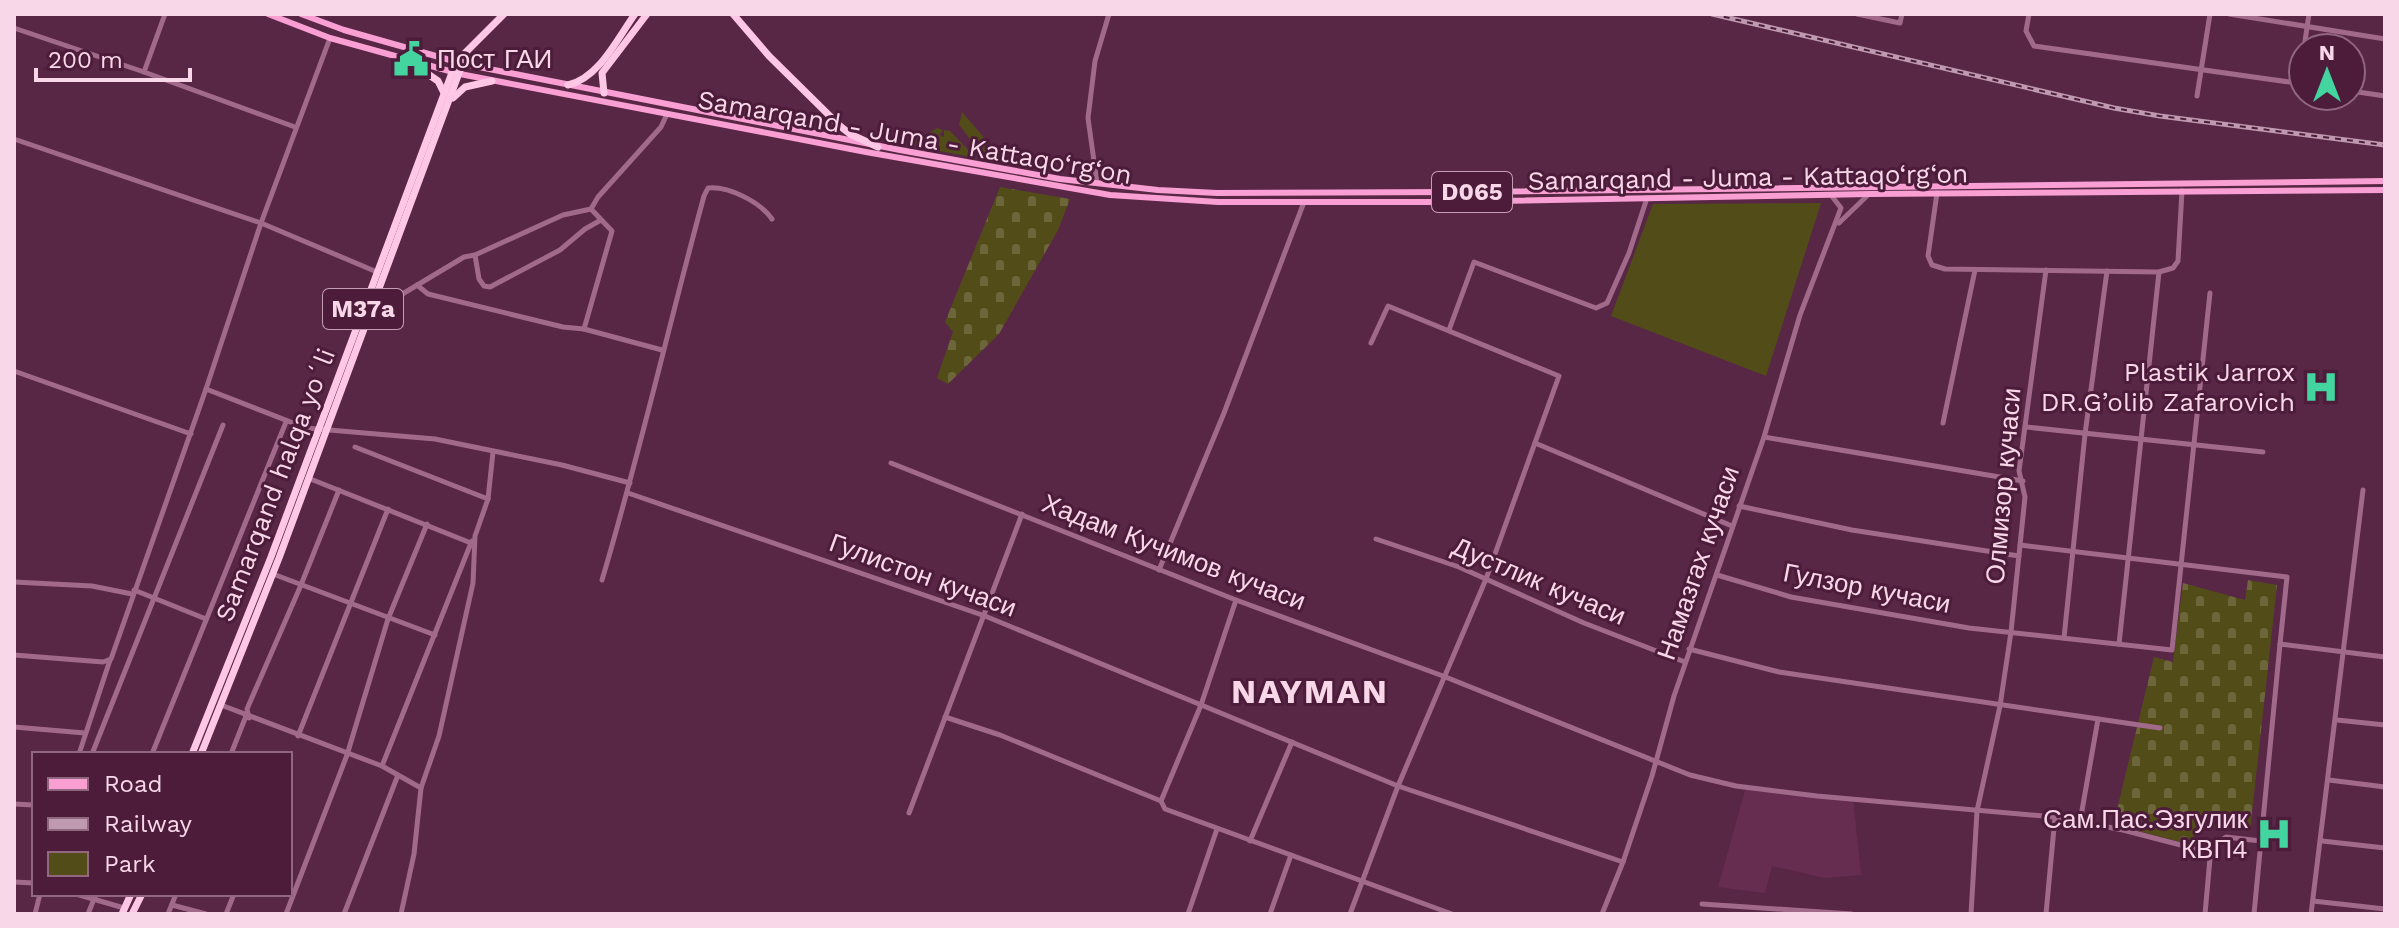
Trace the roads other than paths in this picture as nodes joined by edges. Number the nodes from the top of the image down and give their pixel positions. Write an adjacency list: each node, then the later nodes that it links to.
1 (165, 14): 23 (street)
2 (268, 14): 18 (main road, Samarqand - Juma - Kattaqo‘rg‘on / D065)
3 (301, 14): 21 (main road, Samarqand - Juma - Kattaqo‘rg‘on / D065)
4 (504, 14): 21 (highway, Samarqand halqa yoʻli / M37a)
5 (635, 14): 27 (highway)
6 (647, 14): 28 (highway)
7 (733, 14): 34 (highway)
8 (1109, 14): 36 (street)
9 (1857, 14): 10 (street)
10 (1902, 14)
11 (2029, 14): 22 (street)
12 (2210, 14): 22 (street)
13 (2229, 14): 15 (street)
14 (2309, 14): 15 (street)
15 (2307, 26): 17 (street); 19 (street)
16 (14, 28): 23 (street)
17 (2306, 32)
18 (330, 38): 20 (main road, Samarqand - Juma - Kattaqo‘rg‘on / D065); 32 (street)
19 (2385, 39)
20 (409, 61): 24 (main road, Samarqand - Juma - Kattaqo‘rg‘on / D065); 30 (highway)
21 (460, 63): 24 (highway, Samarqand halqa yoʻli / M37a); 27 (main road, Samarqand - Juma - Kattaqo‘rg‘on / D065)
22 (2201, 71): 26 (street); 29 (street)
23 (144, 72): 32 (street)
24 (456, 73): 25 (main road, Samarqand - Juma - Kattaqo‘rg‘on / D065); 30 (highway, Samarqand halqa yoʻli / M37a)
25 (492, 81): 30 (highway); 31 (main road, Samarqand - Juma - Kattaqo‘rg‘on / D065)
26 (2287, 81)
27 (568, 85): 28 (main road, Samarqand - Juma - Kattaqo‘rg‘on / D065)
28 (604, 93): 34 (main road, Samarqand - Juma - Kattaqo‘rg‘on / D065)
29 (2197, 96)
30 (448, 98): 59 (highway, Samarqand halqa yoʻli / M37a)
31 (667, 114): 48 (main road, Samarqand - Juma - Kattaqo‘rg‘on / D065); 49 (street)
32 (295, 127): 52 (street)
33 (14, 139): 52 (street)
34 (878, 147): 36 (main road, Samarqand - Juma - Kattaqo‘rg‘on / D065)
35 (2385, 181): 37 (main road, Samarqand - Juma - Kattaqo‘rg‘on / D065)
36 (1097, 184): 40 (main road, Samarqand - Juma - Kattaqo‘rg‘on / D065)
37 (2160, 188): 38 (main road, Samarqand - Juma - Kattaqo‘rg‘on / D065); 41 (main road, Samarqand - Juma - Kattaqo‘rg‘on / D065); 42 (main road, Samarqand - Juma - Kattaqo‘rg‘on / D065)
38 (1597, 189): 40 (main road, Samarqand - Juma - Kattaqo‘rg‘on / D065); 46 (main road)
39 (2385, 190): 41 (main road, Samarqand - Juma - Kattaqo‘rg‘on / D065)
40 (1391, 191): 47 (main road)
41 (2182, 191): 58 (street)
42 (1937, 193): 43 (main road, Samarqand - Juma - Kattaqo‘rg‘on / D065); 55 (street)
43 (1870, 194): 44 (main road, Samarqand - Juma - Kattaqo‘rg‘on / D065); 53 (street)
44 (1830, 195): 45 (main road, Samarqand - Juma - Kattaqo‘rg‘on / D065); 53 (street)
45 (1647, 198): 46 (main road, Samarqand - Juma - Kattaqo‘rg‘on / D065); 64 (street)
46 (1598, 199): 47 (main road, Samarqand - Juma - Kattaqo‘rg‘on / D065)
47 (1391, 201): 48 (main road, Samarqand - Juma - Kattaqo‘rg‘on / D065)
48 (1304, 202): 103 (street)
49 (591, 209): 51 (street); 54 (street)
50 (772, 219): 66 (street)
51 (601, 220): 54 (street); 63 (street)
52 (261, 223): 59 (street); 68 (street)
53 (1835, 227): 76 (street, Намазгах кучаси)
54 (475, 255): 60 (street)
55 (1975, 270): 56 (street); 70 (street)
56 (2046, 270): 57 (street); 72 (street, Олмизор кучаси)
57 (2107, 271): 58 (street); 75 (street)
58 (2159, 272): 77 (street)
59 (380, 273): 62 (highway, Samarqand halqa yoʻli / M37a); 73 (highway, Samarqand halqa yoʻli / M37a)
60 (417, 285): 62 (street); 63 (street)
61 (2210, 293): 79 (street)
62 (368, 315): 73 (highway, Samarqand halqa yoʻli / M37a)
63 (584, 329): 66 (street)
64 (1449, 330): 65 (street); 78 (street)
65 (1371, 343)
66 (662, 350): 86 (street)
67 (14, 371): 74 (street)
68 (206, 389): 69 (street); 74 (street)
69 (286, 422): 73 (street); 115 (street)
70 (1943, 423)
71 (223, 425): 111 (street)
72 (2026, 427): 75 (street); 85 (street, Олмизор кучаси)
73 (322, 430): 81 (street); 84 (highway, Samarqand halqa yoʻli / M37a); 145 (highway, Samarqand halqa yoʻli / M37a)
74 (191, 434): 110 (street)
75 (2085, 434): 77 (street); 99 (street)
76 (1764, 437): 85 (street); 91 (street, Намазгах кучаси)
77 (2142, 440): 79 (street); 101 (street)
78 (1535, 443): 95 (street); 106 (street)
79 (2193, 445): 82 (street); 102 (street)
80 (355, 447): 90 (street)
81 (493, 452): 86 (street); 90 (street)
82 (2263, 452)
83 (891, 463): 93 (street, Хадам Кучимов кучаси)
84 (308, 478): 87 (street); 104 (highway, Samarqand halqa yoʻli / M37a)
85 (2023, 481): 98 (street, Олмизор кучаси)
86 (630, 483): 89 (street)
87 (339, 490): 92 (street); 109 (street)
88 (2363, 490): 123 (street)
89 (628, 493): 107 (street); 114 (street, Гулистон кучаси)
90 (488, 499): 97 (street)
91 (1739, 506): 95 (street, Намазгах кучаси); 100 (street)
92 (388, 509): 94 (street); 113 (street)
93 (1022, 514): 103 (street, Хадам Кучимов кучаси); 114 (street)
94 (427, 524): 97 (street); 116 (street)
95 (1732, 526): 105 (street, Намазгах кучаси)
96 (1376, 539): 106 (street, Дустлик кучаси)
97 (473, 540): 118 (street); 155 (street)
98 (2020, 545): 99 (street); 100 (street, Олмизор кучаси)
99 (2074, 551): 101 (street); 119 (street)
100 (2019, 556): 117 (street, Олмизор кучаси)
101 (2127, 558): 102 (street); 120 (street)
102 (2183, 564): 120 (street, Гулзор кучаси); 121 (street)
103 (1159, 570): 112 (street, Хадам Кучимов кучаси)
104 (273, 574): 109 (street); 129 (highway, Samarqand halqa yoʻli / M37a)
105 (1717, 575): 117 (street, Гулзор кучаси); 122 (street, Намазгах кучаси)
106 (1486, 579): 127 (street, Дустлик кучаси); 128 (street)
107 (602, 580)
108 (14, 582): 110 (street)
109 (301, 585): 113 (street); 132 (street)
110 (133, 592): 111 (street); 126 (street)
111 (155, 599): 115 (street); 143 (street)
112 (1236, 600): 128 (street, Хадам Кучимов кучаси); 130 (street)
113 (350, 603): 116 (street); 140 (street)
114 (985, 616): 130 (street, Гулистон кучаси); 133 (street)
115 (206, 619): 144 (street)
116 (388, 619): 118 (street); 148 (street)
117 (2011, 632): 119 (street, Гулзор кучаси); 131 (street, Олмизор кучаси)
118 (435, 635): 150 (street)
119 (2064, 638): 120 (street, Гулзор кучаси)
120 (2119, 644)
121 (2280, 644): 123 (street); 163 (street)
122 (1689, 649): 127 (street, Намазгах кучаси); 131 (street)
123 (2345, 652): 125 (street); 135 (street)
124 (14, 655): 126 (street)
125 (2385, 657)
126 (111, 659): 139 (street)
127 (1685, 662): 149 (street, Намазгах кучаси)
128 (1443, 676): 149 (street, Хадам Кучимов кучаси); 153 (street)
129 (221, 705): 132 (street); 146 (highway, Samarqand halqa yoʻli / M37a)
130 (1201, 705): 141 (street, Гулистон кучаси); 156 (street)
131 (2000, 706): 134 (street); 157 (street, Олмизор кучаси)
132 (248, 717): 140 (street); 147 (street)
133 (945, 717): 156 (street); 158 (street)
134 (2098, 719): 138 (street); 160 (street)
135 (2337, 720): 136 (street); 152 (street)
136 (2385, 725)
137 (14, 727): 139 (street)
138 (2160, 728)
139 (85, 733): 142 (street)
140 (298, 736): 148 (street)
141 (1292, 742): 153 (street, Гулистон кучаси); 162 (street)
142 (80, 752)
143 (93, 752)
144 (153, 752)
145 (193, 752)
146 (202, 752)
147 (232, 752)
148 (347, 755): 150 (street); 183 (street)
149 (1656, 762): 157 (street, Хадам Кучимов кучаси); 168 (street, Намазгах кучаси)
150 (382, 766): 151 (street)
151 (398, 775): 155 (street); 184 (street)
152 (2329, 780): 154 (street); 164 (street)
153 (1398, 786): 168 (street, Гулистон кучаси); 169 (street)
154 (2385, 787)
155 (421, 788): 185 (street)
156 (1161, 801): 161 (street)
157 (1977, 811): 159 (street, Хадам Кучимов кучаси); 192 (street, Олмизор кучаси)
158 (909, 813)
159 (2055, 817): 160 (street, Хадам Кучимов кучаси); 193 (street)
160 (2080, 822): 165 (street, Хадам Кучимов кучаси)
161 (1217, 829): 162 (street); 186 (street)
162 (1250, 841): 167 (street)
163 (2261, 841): 165 (street, Хадам Кучимов кучаси); 195 (street)
164 (2322, 841): 166 (street); 173 (street)
165 (2211, 847): 194 (street)
166 (2385, 848)
167 (1291, 855): 169 (street); 187 (street)
168 (1623, 862): 190 (street, Намазгах кучаси)
169 (1362, 881): 188 (street); 189 (street)
170 (141, 896): 180 (highway)
171 (175, 896): 175 (street)
172 (94, 897): 177 (street); 179 (street)
173 (2313, 901): 176 (street); 196 (street)
174 (1702, 904): 178 (street)
175 (172, 905): 181 (street); 182 (street)
176 (2385, 909)
177 (123, 911)
178 (1803, 912): 191 (street)
179 (88, 914)
180 (132, 914)
181 (168, 914)
182 (206, 914)
183 (286, 914)
184 (344, 914)
185 (401, 914)
186 (1188, 914)
187 (1270, 914)
188 (1350, 914)
189 (1452, 914)
190 (1602, 914)
191 (1852, 914)
192 (1971, 914)
193 (2046, 914)
194 (2205, 914)
195 (2254, 914)
196 (2311, 914)

